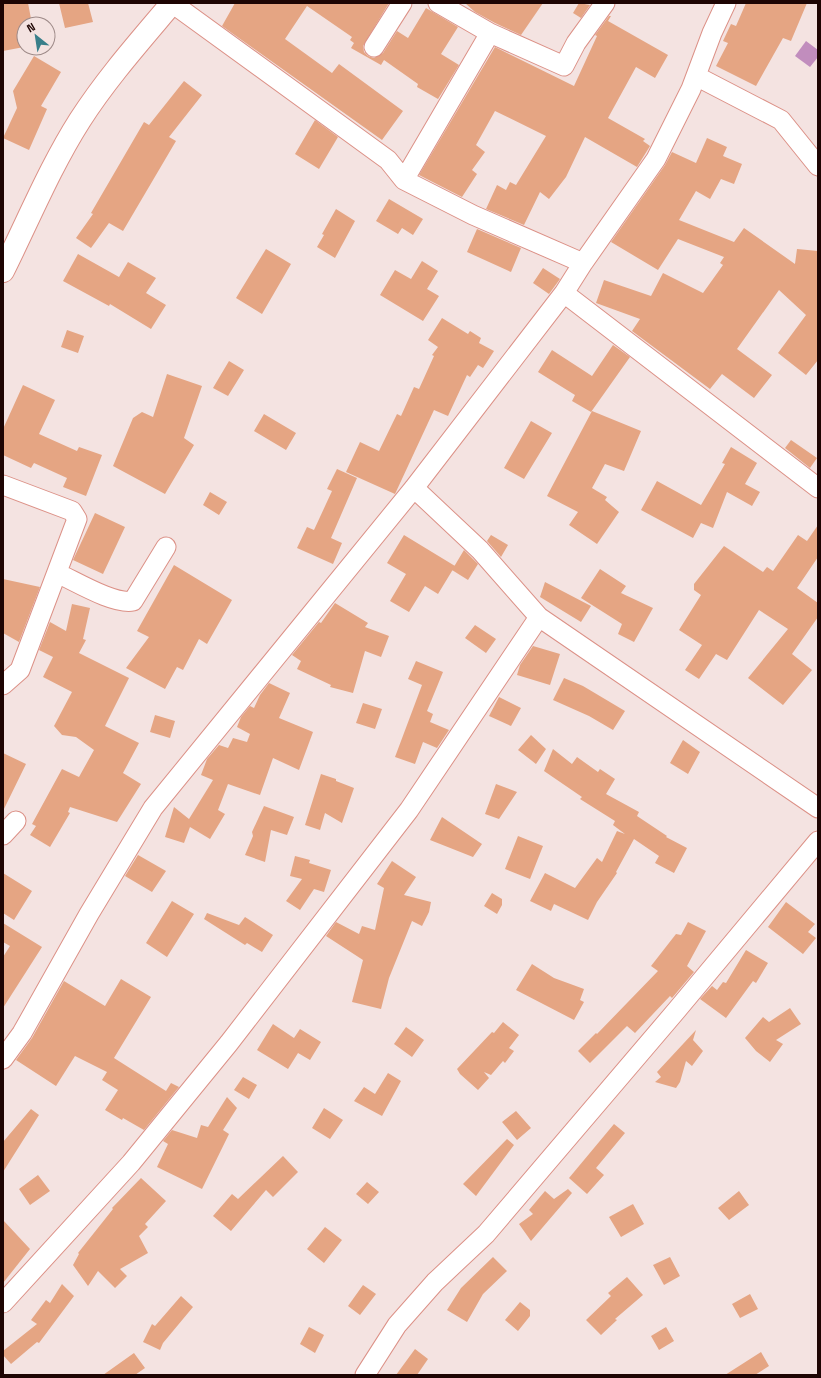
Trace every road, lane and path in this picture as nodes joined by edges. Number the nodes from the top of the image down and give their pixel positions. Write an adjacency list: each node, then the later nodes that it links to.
1 (172, 3): 10 (street); 12 (highway)
2 (402, 3): 7 (street)
3 (438, 3): 6 (street)
4 (605, 3): 6 (street)
5 (726, 3): 8 (street)
6 (490, 33): 10 (street)
7 (374, 47)
8 (696, 76): 9 (street); 11 (street)
9 (818, 166)
10 (404, 180): 11 (street)
11 (583, 263): 13 (street)
12 (3, 271)
13 (564, 293): 15 (street); 16 (street)
14 (3, 485): 18 (street)
15 (414, 488): 19 (street); 25 (street)
16 (818, 488)
17 (166, 547): 18 (street)
18 (57, 573): 20 (street)
19 (539, 617): 21 (street); 26 (street)
20 (3, 685)
21 (818, 808)
22 (16, 821): 23 (street)
23 (3, 835)
24 (818, 841): 27 (street)
25 (3, 1059)
26 (3, 1302)
27 (366, 1375)

